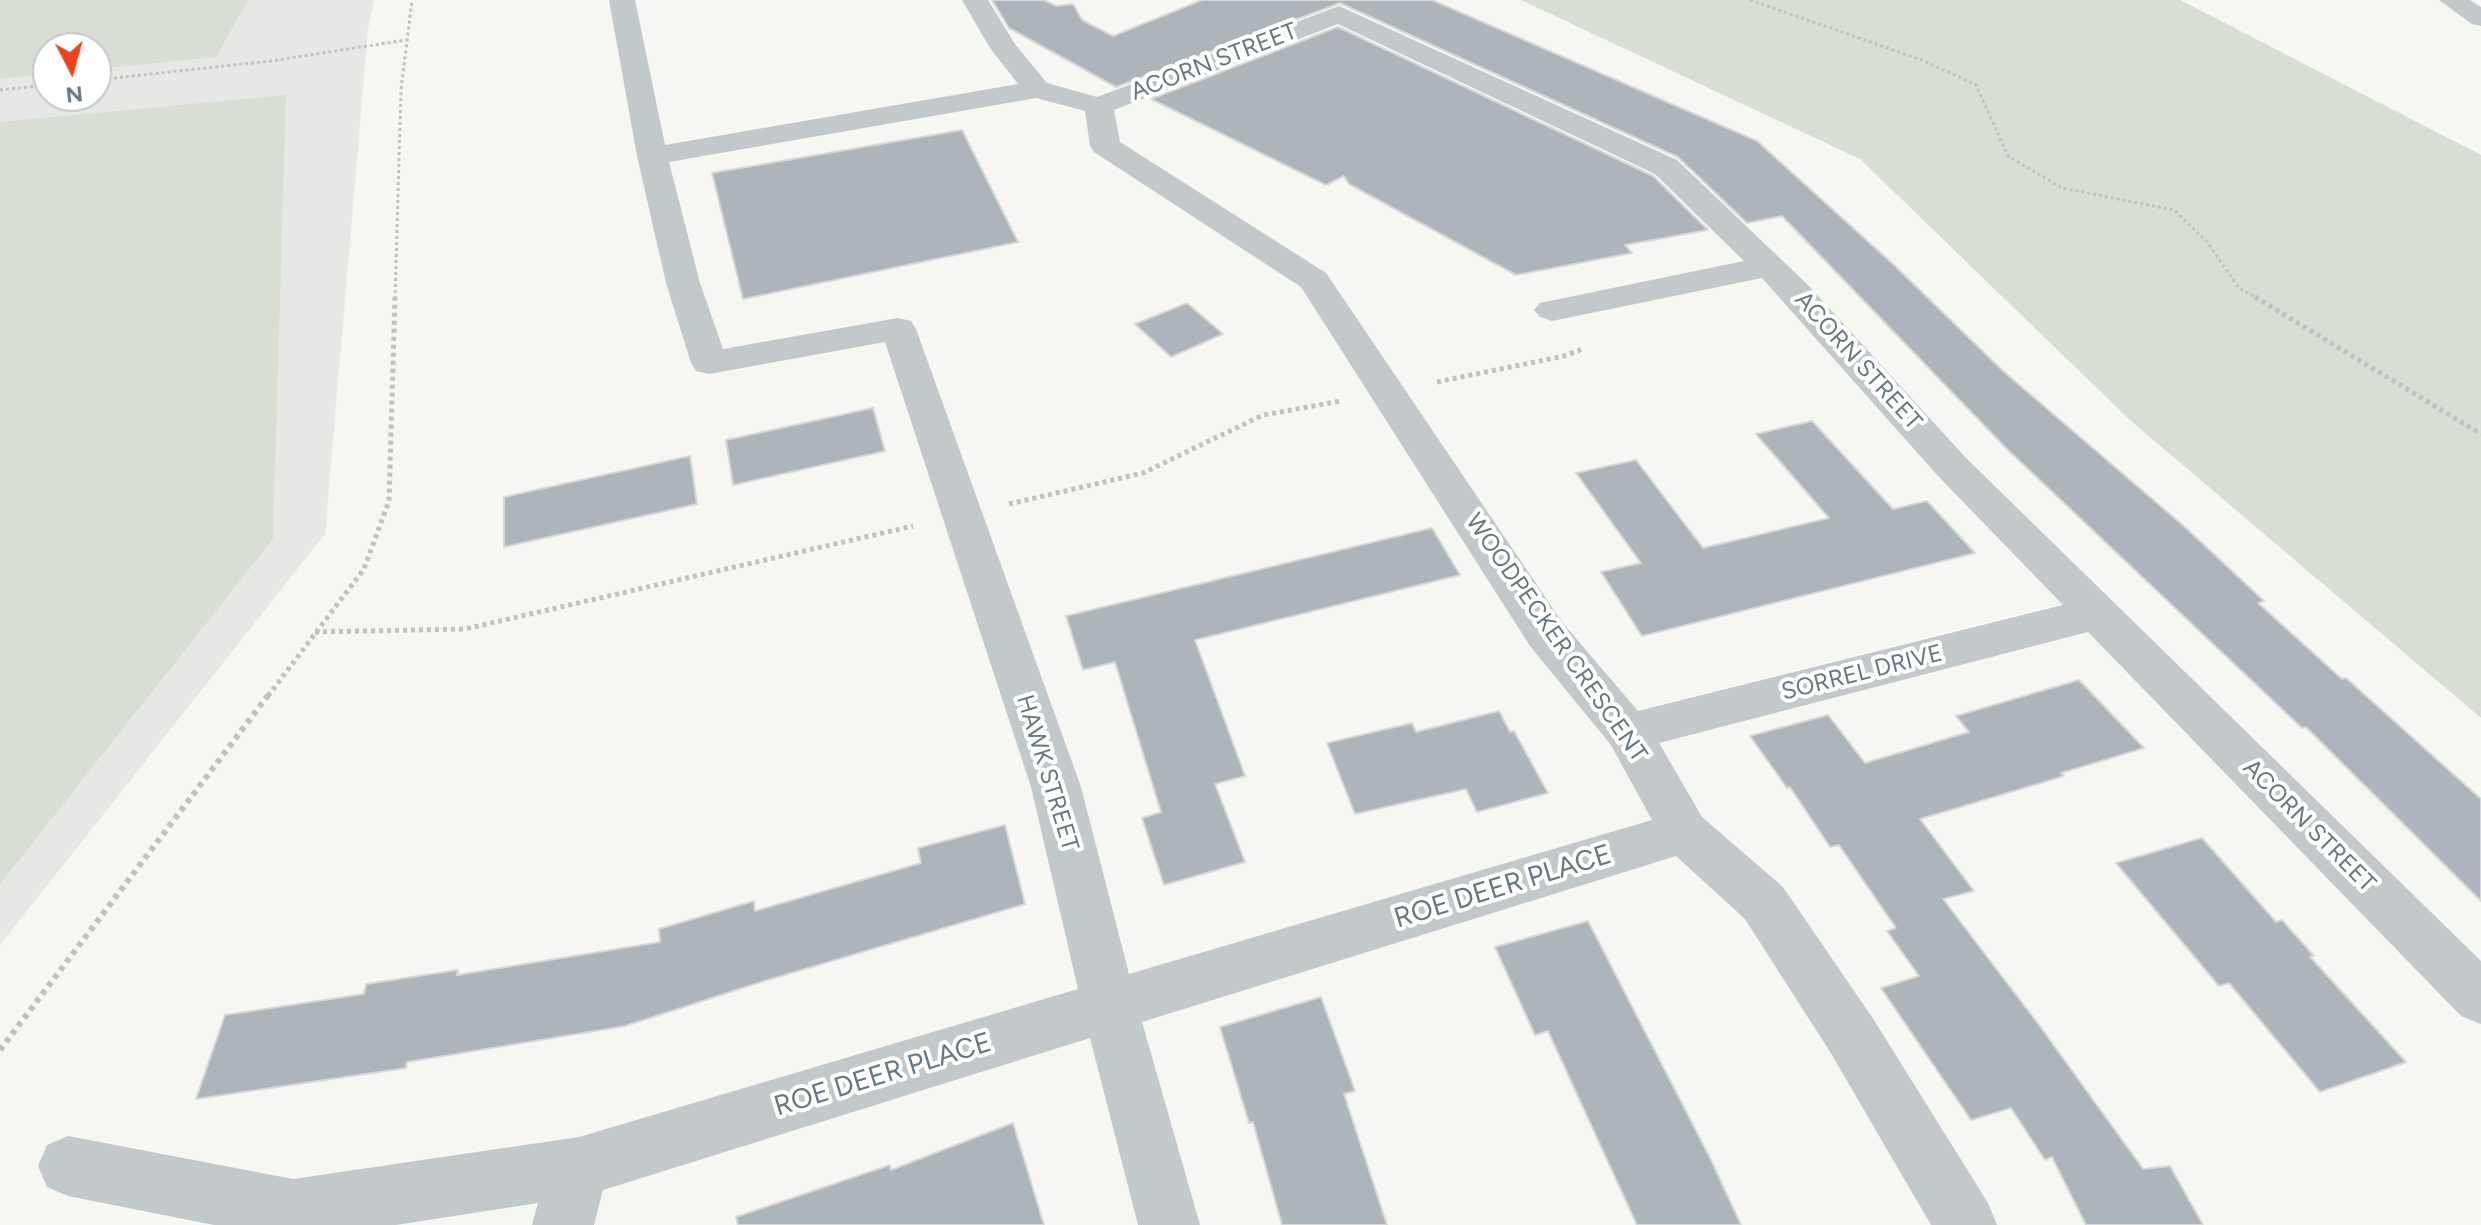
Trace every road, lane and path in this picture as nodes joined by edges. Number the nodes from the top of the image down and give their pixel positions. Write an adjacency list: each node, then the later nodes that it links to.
1 (412, 0): 7 (path)
2 (622, 0): 13 (street)
3 (975, 0): 10 (street)
4 (1750, 0): 18 (path)
5 (2452, 0): 6 (street)
6 (2481, 18)
7 (406, 40): 8 (path); 21 (path)
8 (112, 78)
9 (32, 87): 11 (path)
10 (1037, 89): 12 (street); 13 (street)
11 (0, 90)
12 (1099, 106): 14 (street, ACORN STREET); 17 (street, WOODPECKER CRESCENT)
13 (652, 156): 19 (street, HAWK STREET)
14 (1769, 266): 15 (street); 20 (street, ACORN STREET)
15 (1552, 310)
16 (1592, 346): 17 (path)
17 (1388, 392): 19 (path); 22 (street, WOODPECKER CRESCENT)
18 (2481, 434)
19 (960, 516): 21 (path); 25 (street, HAWK STREET)
20 (2097, 613): 22 (street, SORREL DRIVE); 24 (street, ACORN STREET)
21 (315, 632): 26 (path)
22 (1628, 732): 23 (street, WOODPECKER CRESCENT)
23 (1684, 832): 25 (street, ROE DEER PLACE); 31 (street, WOODPECKER CRESCENT)
24 (2481, 998)
25 (1110, 1006): 28 (street, ROE DEER PLACE); 30 (street, HAWK STREET)
26 (0, 1050)
27 (68, 1166): 28 (street, ROE DEER PLACE)
28 (579, 1167): 29 (street)
29 (563, 1225)
30 (1169, 1225)
31 (1966, 1225)

